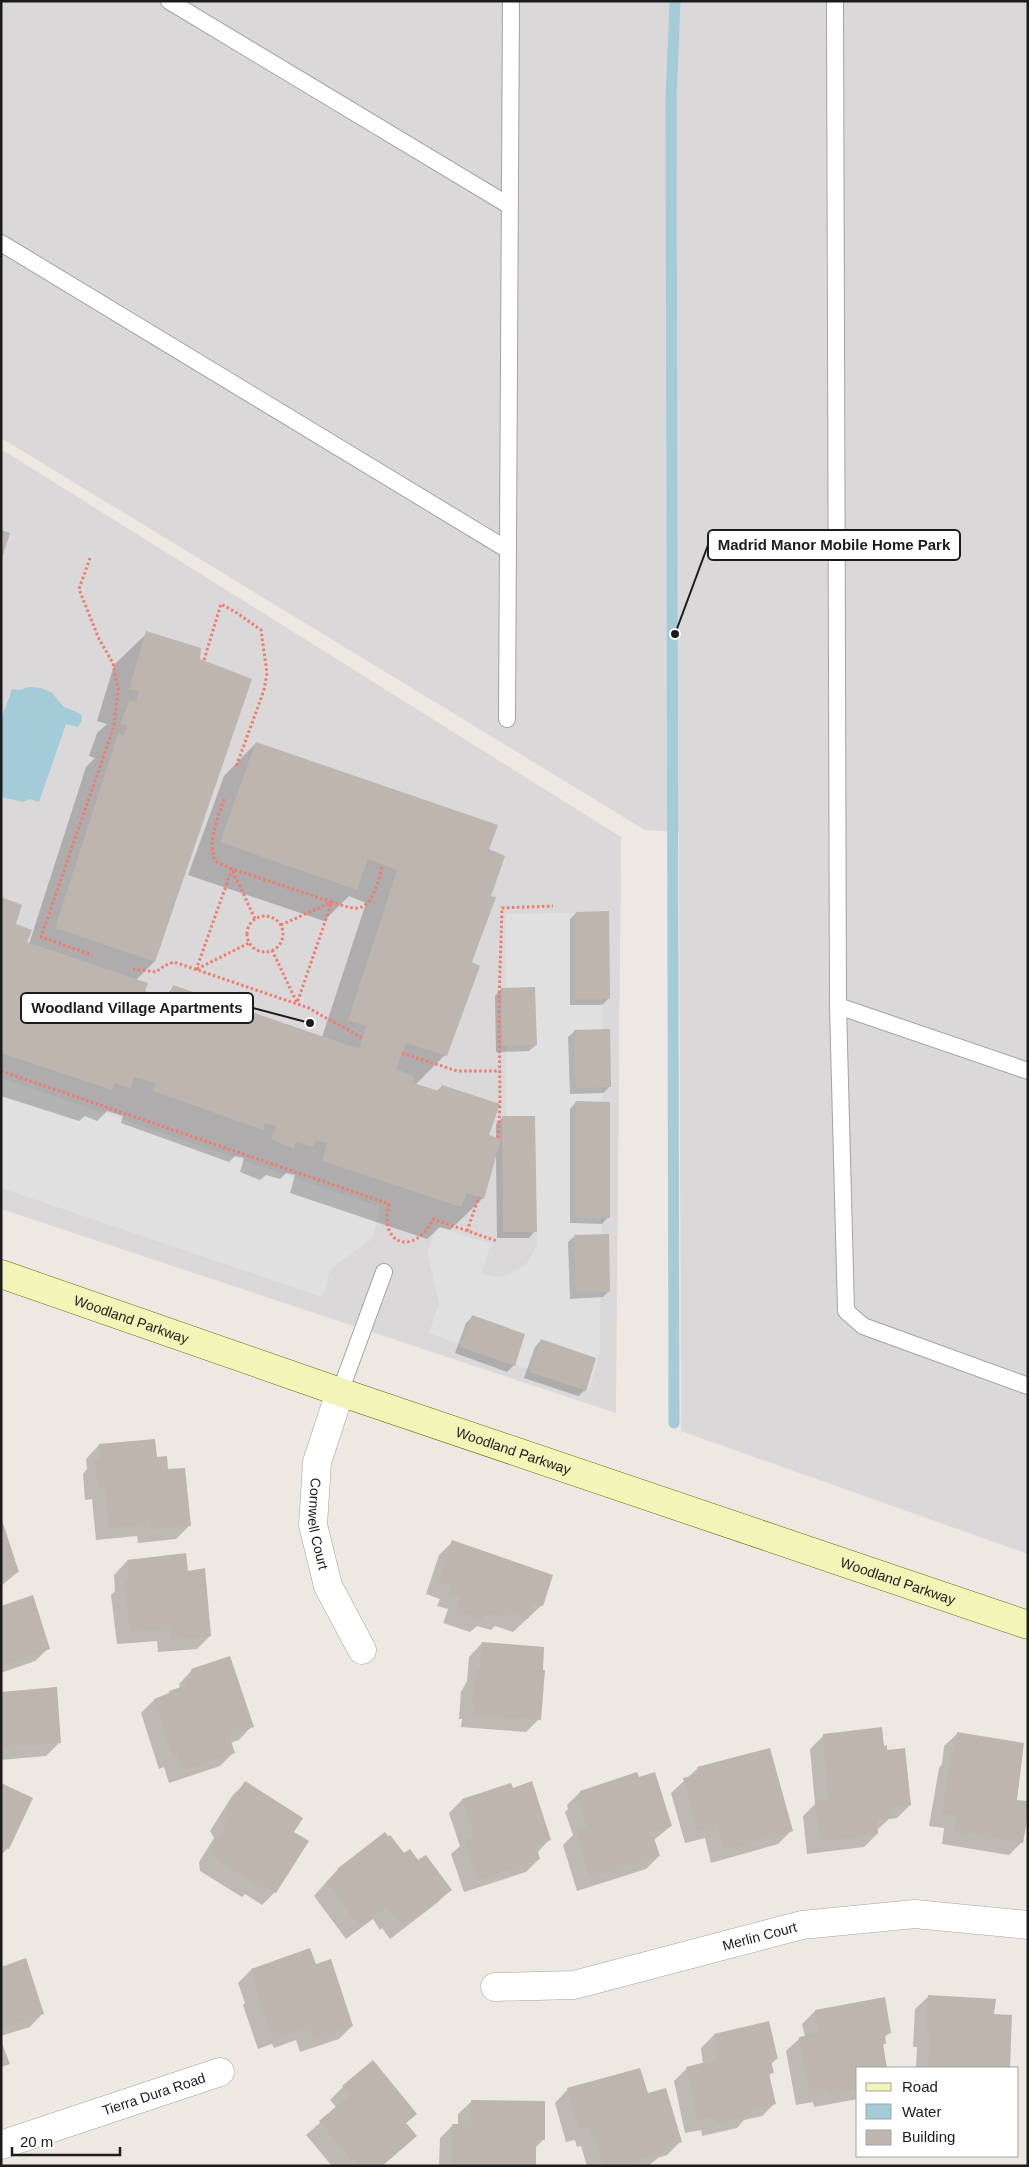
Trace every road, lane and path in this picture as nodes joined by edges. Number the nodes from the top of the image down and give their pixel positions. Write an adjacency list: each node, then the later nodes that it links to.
1 (169, 1): 4 (lane)
2 (511, 1): 4 (lane)
3 (835, 1): 24 (lane)
4 (510, 206): 6 (lane)
5 (1, 243): 6 (lane)
6 (508, 550): 9 (lane)
7 (90, 558): 20 (path)
8 (204, 660): 10 (path)
9 (507, 719)
10 (236, 767)
11 (224, 799): 13 (path)
12 (383, 865): 14 (path)
13 (232, 868): 14 (path); 16 (path); 22 (path)
14 (332, 902): 17 (path); 23 (path)
15 (553, 906): 28 (path)
16 (255, 919): 17 (path); 18 (path)
17 (281, 926): 19 (path)
18 (250, 943): 19 (path); 22 (path)
19 (272, 950): 23 (path)
20 (92, 955)
21 (133, 969): 22 (path)
22 (196, 970): 23 (path)
23 (298, 1003): 25 (path)
24 (838, 1006): 29 (lane); 36 (lane)
25 (362, 1038)
26 (402, 1053): 28 (path)
27 (1, 1071): 32 (path)
28 (500, 1071): 30 (path)
29 (1028, 1071)
30 (498, 1138)
31 (480, 1197): 32 (path)
32 (467, 1231): 33 (path)
33 (496, 1241)
34 (384, 1272): 37 (lane)
35 (1, 1274): 37 (main road, Woodland Parkway)
36 (1028, 1386)
37 (340, 1392): 38 (main road, Woodland Parkway); 39 (street, Cornwell Court)
38 (1028, 1625)
39 (362, 1650)
40 (1028, 1925): 41 (street, Merlin Court)
41 (494, 1986)
42 (220, 2072): 43 (street, Tierra Dura Road)
43 (1, 2144)

